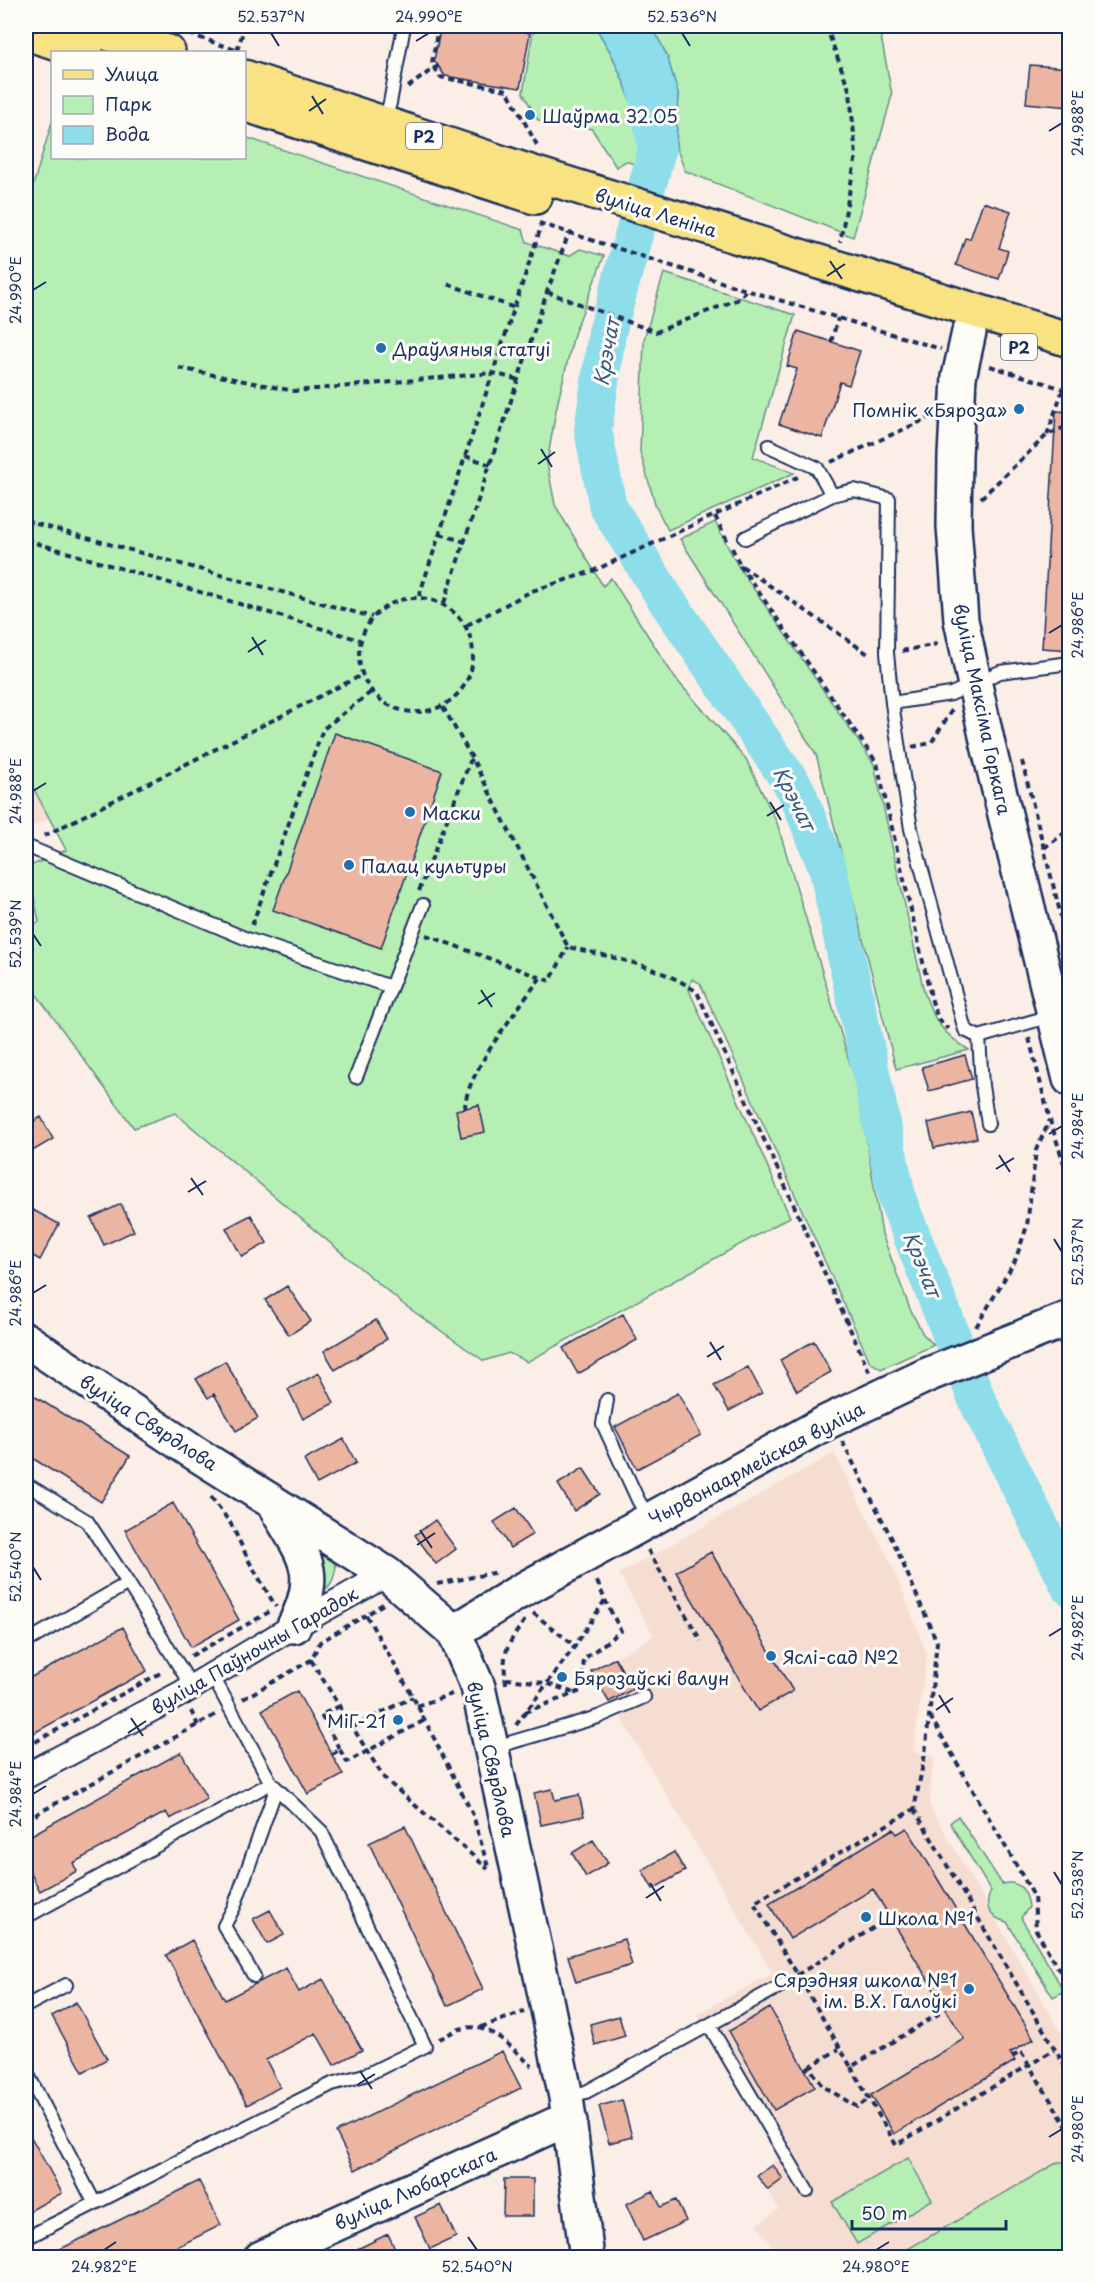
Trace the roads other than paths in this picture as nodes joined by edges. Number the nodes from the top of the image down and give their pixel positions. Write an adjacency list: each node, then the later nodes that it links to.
1 (84, 26): 4 (main road)
2 (404, 26): 8 (lane)
3 (26, 33): 5 (main road)
4 (176, 42)
5 (83, 51)
6 (246, 66): 8 (main road, вуліца Леніна / Р2)
7 (246, 104): 8 (main road, вуліца Леніна / Р2)
8 (381, 134): 9 (main road, вуліца Леніна / Р2)
9 (972, 322): 10 (main road, вуліца Леніна / Р2); 15 (street, вуліца Максіма Горкага)
10 (1067, 353)
11 (769, 446): 12 (lane)
12 (832, 495): 13 (lane); 16 (lane)
13 (745, 538)
14 (1070, 663): 15 (lane)
15 (964, 695): 16 (lane); 20 (street, вуліца Максіма Горкага)
16 (892, 703): 21 (lane)
17 (26, 845): 19 (lane)
18 (420, 900): 19 (lane)
19 (391, 987): 22 (lane)
20 (1062, 1013): 21 (lane); 23 (street, вуліца Максіма Горкага)
21 (980, 1043): 24 (lane)
22 (356, 1077)
23 (1070, 1079)
24 (988, 1124)
25 (1070, 1318): 30 (street, Чырвонаармейская вуліца)
26 (26, 1340): 29 (street, вуліца Свярдлова)
27 (607, 1400): 30 (lane)
28 (26, 1484): 31 (lane)
29 (271, 1501): 32 (street, вуліца Свярдлова); 33 (street)
30 (648, 1533): 34 (street, Чырвонаармейская вуліца)
31 (128, 1583): 35 (lane); 36 (lane)
32 (387, 1588): 33 (street, вуліца Паўночны Гарадок); 34 (street, вуліца Свярдлова)
33 (294, 1626): 36 (street, вуліца Паўночны Гарадок)
34 (454, 1632): 38 (street, вуліца Свярдлова)
35 (26, 1642)
36 (202, 1681): 39 (street, вуліца Паўночны Гарадок); 40 (lane)
37 (644, 1698): 38 (lane)
38 (502, 1740): 48 (street, вуліца Свярдлова)
39 (26, 1776)
40 (273, 1786): 41 (lane); 42 (lane); 50 (lane)
41 (26, 1917)
42 (254, 1976)
43 (784, 1984): 46 (lane)
44 (66, 1985): 45 (lane)
45 (26, 2006)
46 (709, 2025): 48 (lane); 49 (lane)
47 (26, 2071): 50 (lane)
48 (568, 2109): 52 (street, вуліца Любарскага); 53 (street, вуліца Свярдлова)
49 (807, 2191)
50 (94, 2202): 51 (lane)
51 (26, 2238)
52 (261, 2258)
53 (586, 2258)

